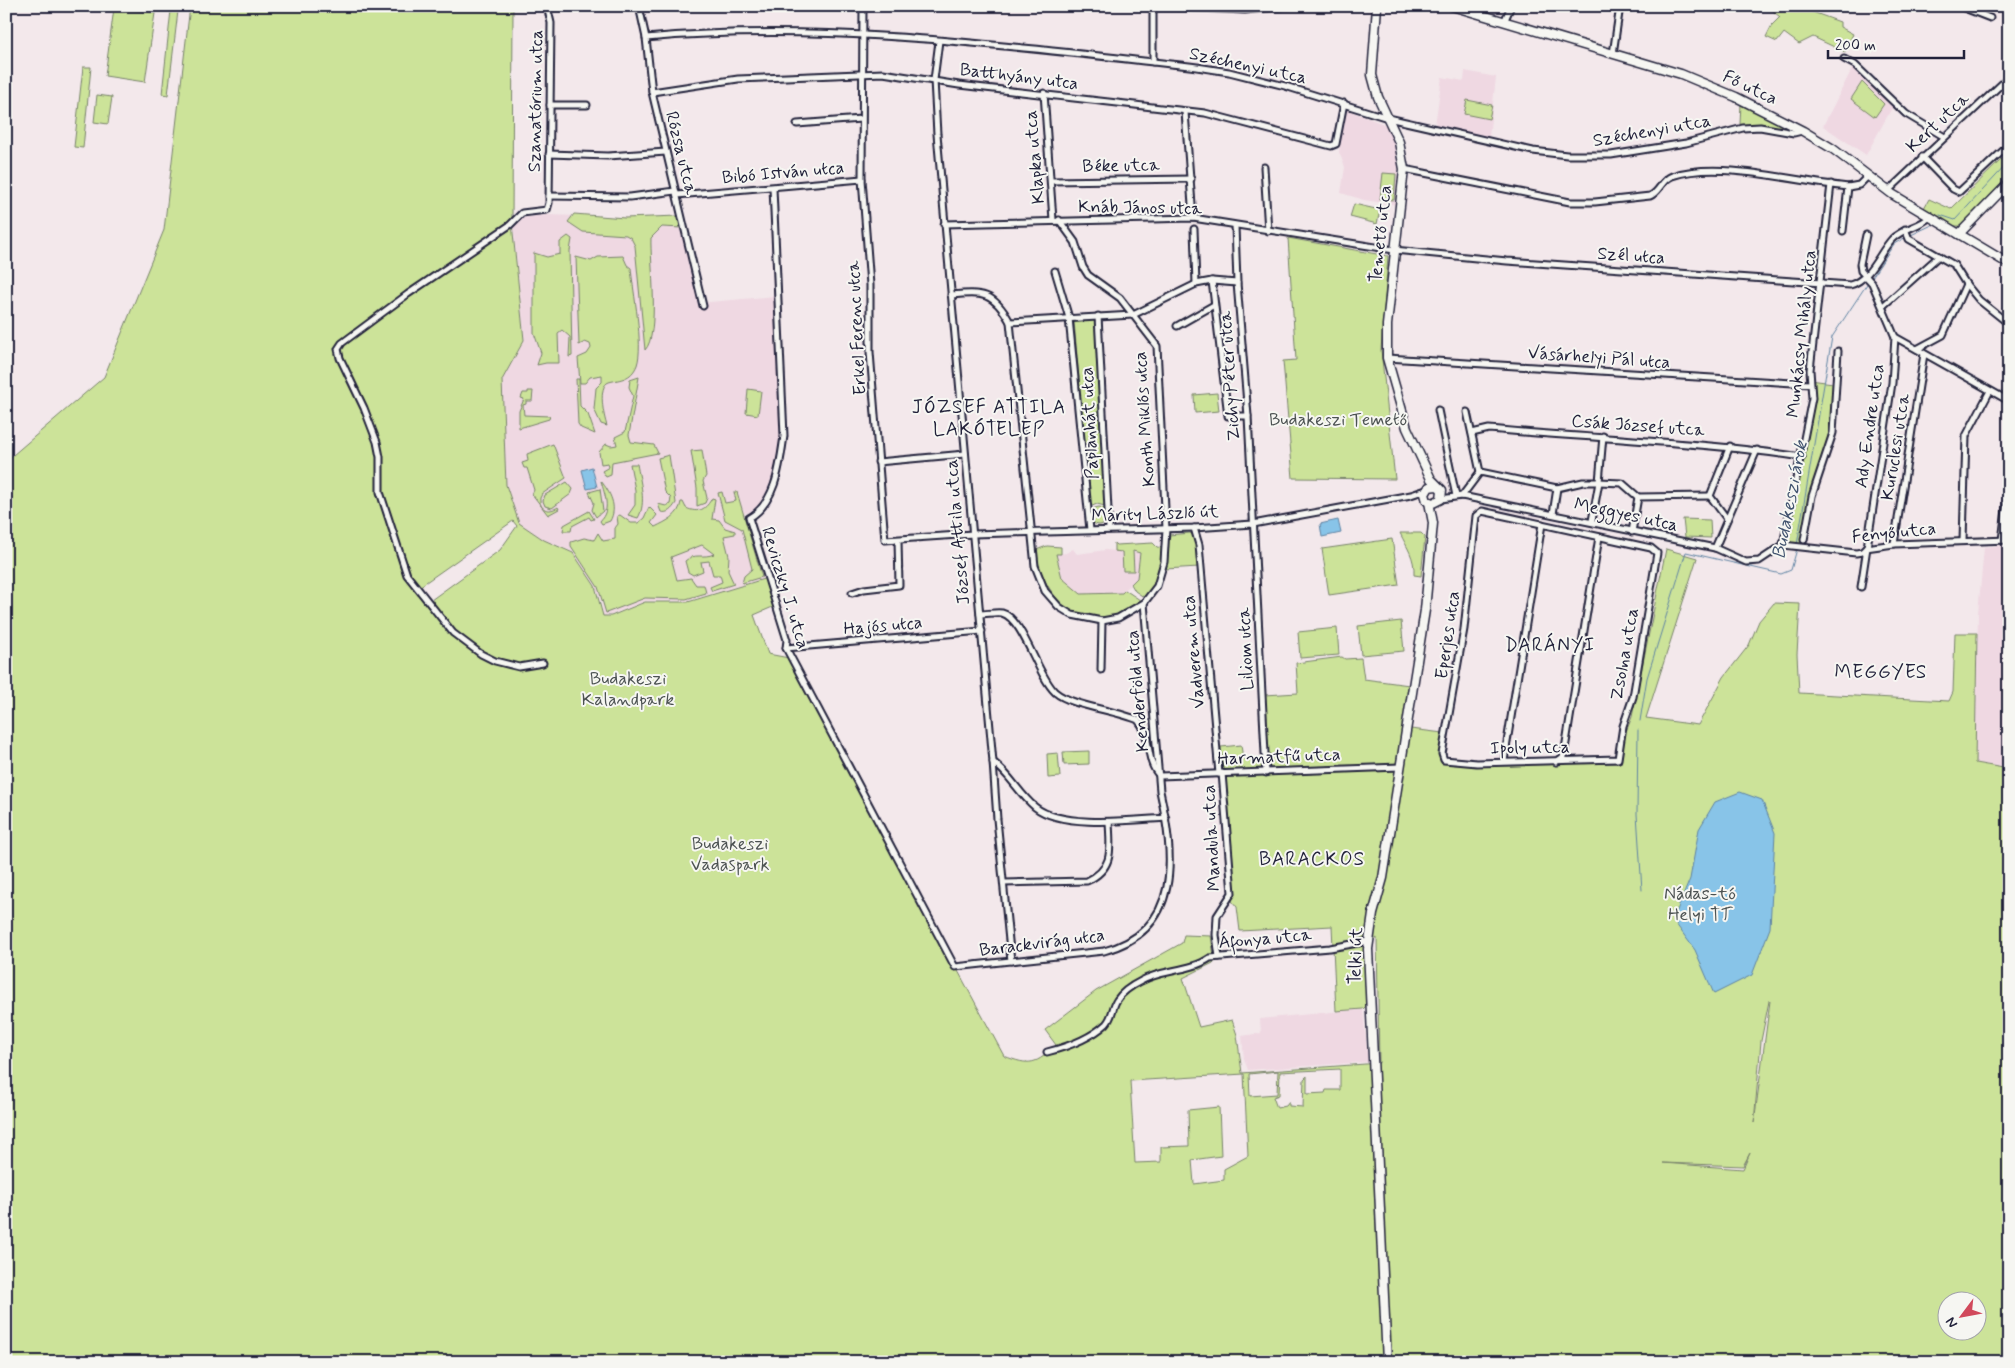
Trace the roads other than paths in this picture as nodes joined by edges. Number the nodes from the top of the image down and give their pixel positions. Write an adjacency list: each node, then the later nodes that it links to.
1 (547, 6): 25 (street, Szanatórium utca)
2 (639, 6): 14 (street, Rózsa utca)
3 (863, 6): 13 (street, Erkel Ferenc utca)
4 (1152, 6): 5 (street); 18 (street)
5 (1290, 6)
6 (1377, 6): 28 (main road, Temető utca)
7 (1452, 6): 12 (main road, Fő utca)
8 (1510, 6): 12 (street)
9 (1620, 6): 16 (street)
10 (1959, 6): 11 (street)
11 (1990, 18)
12 (1504, 22): 16 (main road, Fő utca)
13 (863, 34): 14 (street, Széchenyi utca); 15 (street, Széchenyi utca); 19 (street, Erkel Ferenc utca)
14 (646, 38): 22 (street, Rózsa utca)
15 (939, 41): 18 (street, Széchenyi utca); 21 (street, József Attila utca)
16 (1613, 54): 31 (main road, Fő utca)
17 (1844, 59): 32 (street)
18 (1153, 62): 24 (street, Széchenyi utca)
19 (862, 75): 21 (street, Batthyány utca); 22 (street, Batthyány utca); 29 (street, Erkel Ferenc utca)
20 (2009, 77): 32 (street, Kert utca)
21 (934, 80): 23 (street, Batthyány utca); 54 (street, József Attila utca)
22 (652, 92): 34 (street, Rózsa utca)
23 (1044, 93): 27 (street, Batthyány utca); 42 (street, Klapka utca)
24 (1344, 103): 27 (street, Batthyány utca); 28 (street, Széchenyi utca)
25 (550, 105): 26 (street); 35 (street, Szanatórium utca)
26 (587, 105)
27 (1185, 112): 41 (street)
28 (1388, 118): 31 (street, Széchenyi utca); 38 (main road, Temető utca)
29 (861, 119): 30 (street); 40 (street, Erkel Ferenc utca)
30 (798, 124)
31 (1803, 131): 39 (main road, Fő utca)
32 (1944, 136): 36 (street, Kert utca)
33 (2009, 145): 36 (street)
34 (666, 152): 35 (street); 48 (street, Rózsa utca)
35 (549, 154): 49 (street, Szanatórium utca)
36 (1922, 157): 47 (street, Kert utca)
37 (1264, 167): 59 (street)
38 (1404, 169): 44 (street); 63 (main road, Temető utca)
39 (1868, 176): 45 (street); 47 (main road, Fő utca)
40 (862, 179): 46 (street, Bibó István utca); 100 (street, Erkel Ferenc utca)
41 (1190, 179): 42 (street, Béke utca); 51 (street)
42 (1051, 181): 52 (street, Klapka utca)
43 (2009, 183): 62 (main road)
44 (1831, 184): 45 (street); 69 (street, Munkácsy Mihály utca)
45 (1848, 187): 60 (street)
46 (773, 188): 48 (street, Bibó István utca); 144 (street, Reviczky J. utca)
47 (1888, 191): 50 (main road, Fő utca)
48 (676, 193): 49 (street, Bibó István utca); 75 (street, Rózsa utca)
49 (549, 196): 145 (street)
50 (1930, 217): 58 (street); 62 (main road, Fő utca)
51 (1193, 218): 53 (street, Knáb János utca); 55 (street, Knáb János utca)
52 (1056, 220): 53 (street, Knáb János utca); 54 (street, Knáb János utca); 56 (street)
53 (1068, 220): 56 (street)
54 (944, 224): 73 (street, József Attila utca)
55 (1235, 226): 59 (street, Knáb János utca); 70 (street, Zichy Péter utca)
56 (1067, 229): 77 (street)
57 (1194, 229): 71 (street)
58 (1905, 230): 64 (street); 67 (street)
59 (1268, 231): 63 (street, Knáb János utca)
60 (1843, 231)
61 (1866, 234): 67 (street)
62 (1959, 234): 65 (main road, Fő utca)
63 (1394, 250): 69 (street, Szél utca); 87 (main road, Temető utca)
64 (1939, 256): 72 (street); 76 (street)
65 (2009, 264)
66 (1055, 271): 79 (street)
67 (1864, 276): 69 (street, Szél utca); 76 (street, Ady Endre utca)
68 (1212, 282): 70 (street); 71 (street); 74 (street)
69 (1820, 282): 88 (street, Munkácsy Mihály utca)
70 (1237, 283): 93 (street, Zichy Péter utca)
71 (1196, 284): 77 (street)
72 (1966, 284): 81 (street); 84 (street)
73 (951, 295): 80 (street); 98 (street, József Attila utca)
74 (1214, 305): 82 (street); 93 (street)
75 (703, 306)
76 (1883, 306): 83 (street, Ady Endre utca)
77 (1133, 315): 78 (street); 123 (street, Konth Miklós utca)
78 (1098, 316): 79 (street); 122 (street, Paplanhát utca)
79 (1069, 318): 80 (street); 124 (street)
80 (1010, 322): 125 (street)
81 (2009, 324)
82 (1177, 326)
83 (1895, 337): 84 (street); 137 (street, Ady Endre utca)
84 (1917, 349): 86 (street)
85 (1838, 351): 130 (street)
86 (1924, 354): 89 (street); 134 (street, Kuruclesi utca)
87 (1387, 358): 88 (street, Vásárhelyi Pál utca); 101 (main road, Temető utca)
88 (1810, 384): 99 (street, Munkácsy Mihály utca)
89 (1990, 391): 90 (street); 133 (street)
90 (2009, 401)
91 (1438, 410): 109 (street)
92 (1467, 412): 94 (street)
93 (1248, 416): 119 (street, Zichy Péter utca)
94 (1472, 433): 95 (street, Csák József utca); 102 (street)
95 (1602, 436): 96 (street, Csák József utca); 103 (street)
96 (1730, 446): 97 (street, Csák József utca); 110 (street)
97 (1757, 450): 99 (street, Csák József utca); 116 (street)
98 (965, 454): 100 (street); 127 (street, József Attila utca)
99 (1802, 457): 135 (street, Munkácsy Mihály utca)
100 (878, 462): 129 (street, Erkel Ferenc utca)
101 (1424, 465): 105 (main road, Temető utca); 107 (main road, Temető utca)
102 (1480, 472): 106 (street); 109 (street)
103 (1599, 482): 106 (street); 111 (street); 117 (street)
104 (2009, 487): 131 (street)
105 (1439, 488): 107 (main road); 109 (street, Meggyes utca); 113 (main road)
106 (1557, 488): 115 (street)
107 (1426, 489): 108 (street, Márity László út); 112 (main road, Temető utca)
108 (1411, 495): 112 (street, Márity László út); 119 (street, Márity László út)
109 (1459, 496): 113 (street, Meggyes utca); 114 (street, Meggyes utca)
110 (1710, 496): 111 (street); 116 (street)
111 (1638, 497): 126 (street)
112 (1427, 500): 113 (main road); 120 (main road)
113 (1440, 500): 120 (main road)
114 (1540, 512): 115 (street, Meggyes utca); 118 (street)
115 (1553, 514): 117 (street, Meggyes utca)
116 (1726, 519): 136 (street)
117 (1592, 521): 126 (street, Meggyes utca)
118 (1540, 523): 128 (street); 148 (street, Eperjes utca); 149 (street)
119 (1253, 524): 121 (street, Márity László út); 153 (street, Liliom utca)
120 (1433, 524): 152 (main road, Telki út)
121 (1194, 528): 123 (street, Márity László út); 154 (street, Vadverem utca)
122 (1109, 529): 123 (street, Márity László út); 124 (street, Márity László út)
123 (1166, 529): 140 (street, Konth Miklós utca)
124 (1090, 530): 125 (street, Márity László út)
125 (1031, 531): 127 (street, Márity László út); 142 (street)
126 (1632, 532): 136 (street, Meggyes utca)
127 (973, 534): 129 (street, Márity László út); 141 (street, József Attila utca)
128 (1599, 537): 147 (street, Zsolna utca); 151 (street)
129 (898, 540): 139 (street)
130 (1804, 540)
131 (2002, 540): 132 (street, Fenyő utca); 133 (street, Fenyő utca)
132 (2009, 540)
133 (1963, 541): 134 (street, Fenyő utca)
134 (1894, 544): 137 (street, Fenyő utca)
135 (1783, 545): 136 (street, Meggyes utca); 137 (street, Fenyő utca)
136 (1715, 548)
137 (1866, 548): 138 (street, Ady Endre utca)
138 (1861, 587)
139 (852, 593)
140 (1144, 603): 142 (street); 155 (street, Kenderföld utca)
141 (980, 614): 143 (street, József Attila utca); 155 (street)
142 (1102, 621): 146 (street)
143 (982, 631): 144 (street, Hajós utca); 150 (street, József Attila utca)
144 (786, 648): 162 (street, Reviczky J. utca)
145 (543, 663)
146 (1102, 670)
147 (1618, 759): 151 (street, Ipoly utca)
148 (1444, 760): 149 (street, Ipoly utca)
149 (1504, 761): 151 (street, Ipoly utca)
150 (994, 762): 157 (street); 158 (street, József Attila utca)
151 (1556, 762)
152 (1400, 767): 153 (street, Harmatfű utca); 159 (main road, Telki út)
153 (1266, 773): 154 (street, Harmatfű utca)
154 (1220, 774): 155 (street, Harmatfű utca); 160 (street, Mandula utca)
155 (1160, 776): 156 (street, Barackvirág utca)
156 (1166, 818): 157 (street); 161 (street, Barackvirág utca)
157 (1109, 822): 158 (street)
158 (1004, 883): 161 (street, József Attila utca)
159 (1369, 941): 160 (street, Áfonya utca); 164 (main road, Telki út)
160 (1219, 957): 163 (street, Áfonya utca)
161 (1011, 961): 162 (street, Barackvirág utca)
162 (955, 967)
163 (1047, 1052)
164 (1388, 1362)

